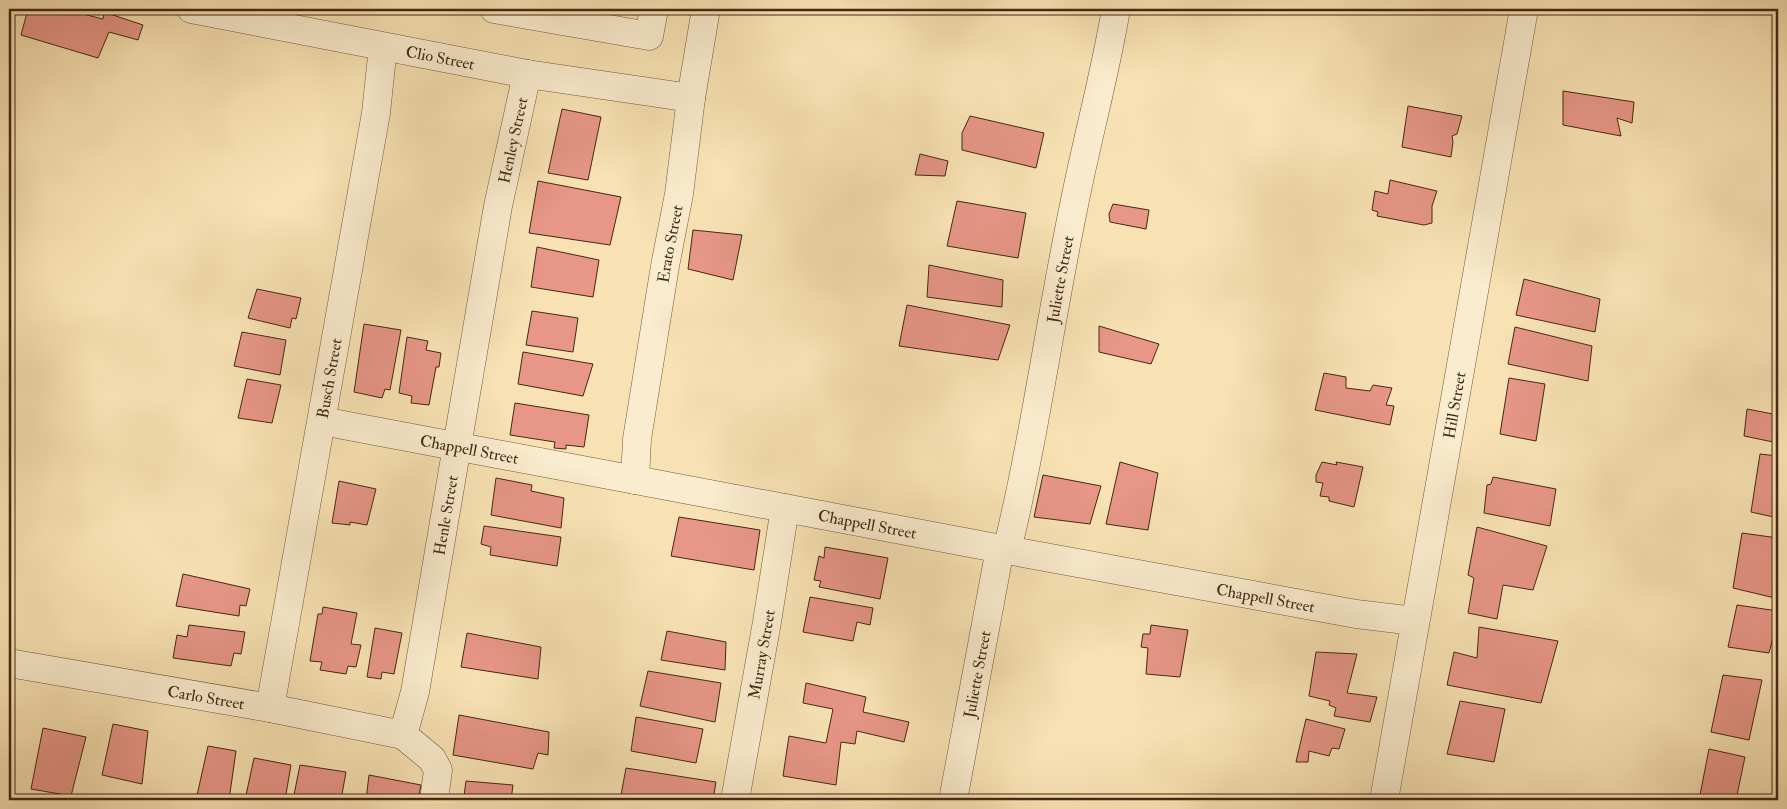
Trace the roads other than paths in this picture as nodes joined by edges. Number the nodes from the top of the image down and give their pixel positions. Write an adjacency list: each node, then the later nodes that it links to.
1 (190, 9): 7 (street, Clio Street)
2 (494, 9): 3 (street)
3 (654, 9)
4 (706, 9): 10 (street, Erato Street)
5 (1116, 9): 16 (street, Juliette Street)
6 (1524, 9): 17 (street, Hill Street)
7 (262, 16): 8 (street, Clio Street)
8 (384, 47): 9 (street, Clio Street); 12 (street, Busch Street)
9 (526, 74): 10 (street, Clio Street); 11 (street, Henley Street)
10 (691, 98): 14 (street, Erato Street)
11 (498, 206): 13 (street, Henle Street)
12 (322, 421): 13 (street, Chappell Street); 19 (street, Busch Street)
13 (457, 447): 14 (street, Chappell Street); 20 (street, Henle Street)
14 (635, 480): 15 (street, Chappell Street)
15 (785, 508): 16 (street, Chappell Street); 22 (street, Murray Street)
16 (1004, 549): 17 (street, Chappell Street); 23 (street, Juliette Street)
17 (1415, 621): 24 (street, Hill Street)
18 (9, 663): 19 (street, Carlo Street)
19 (270, 708): 20 (street, Carlo Street)
20 (403, 735): 21 (street)
21 (434, 800)
22 (735, 800)
23 (953, 800)
24 (1384, 800)

